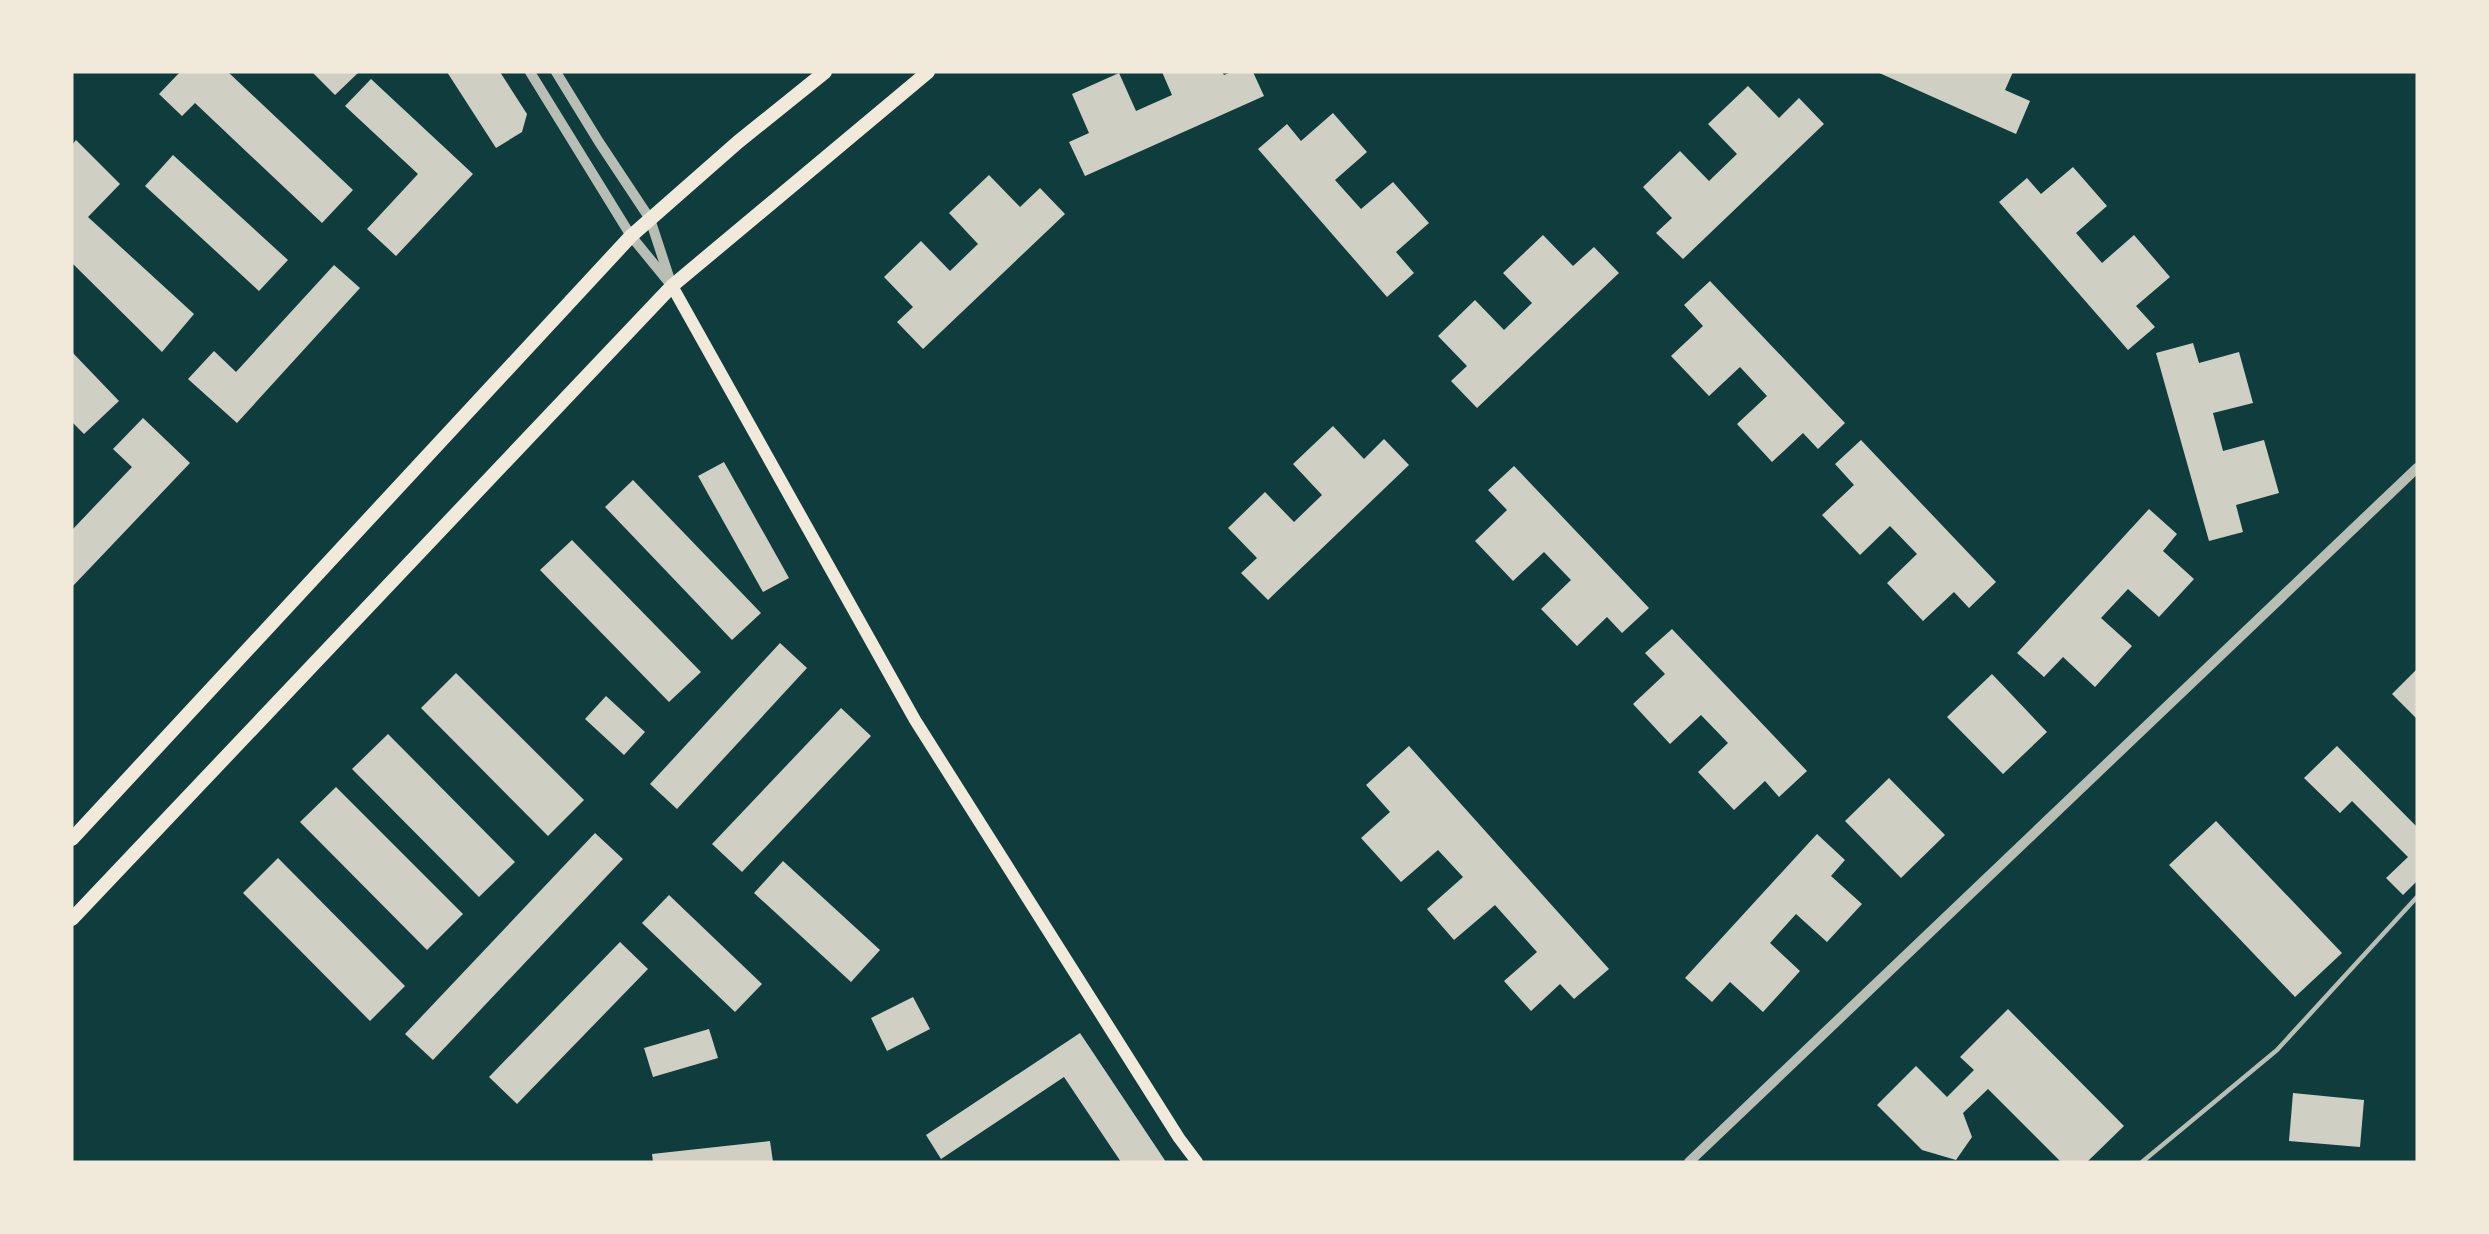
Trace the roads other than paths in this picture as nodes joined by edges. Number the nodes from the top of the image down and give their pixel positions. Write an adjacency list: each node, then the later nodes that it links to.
1 (530, 72): 6 (street)
2 (556, 72): 5 (street)
3 (825, 72): 5 (main road)
4 (928, 72): 7 (main road)
5 (650, 219): 6 (main road); 7 (street)
6 (631, 236): 7 (street); 9 (main road)
7 (672, 286): 11 (main road); 12 (main road)
8 (2417, 468): 13 (street)
9 (72, 839)
10 (2417, 897): 14 (lane)
11 (72, 919)
12 (1197, 1162)
13 (1689, 1162)
14 (2142, 1162)

